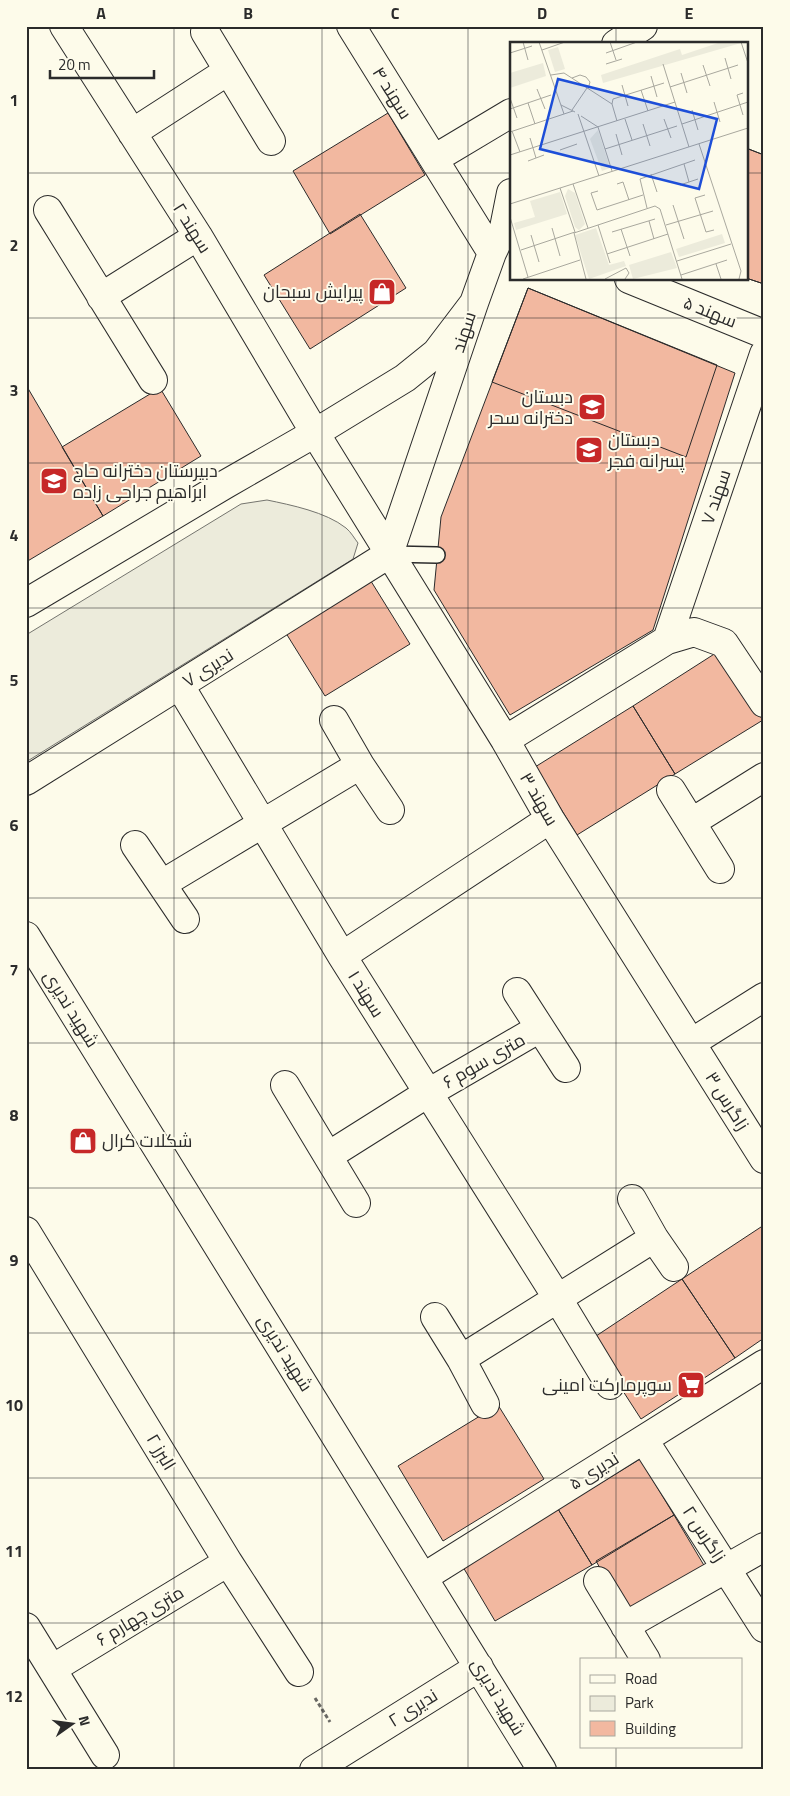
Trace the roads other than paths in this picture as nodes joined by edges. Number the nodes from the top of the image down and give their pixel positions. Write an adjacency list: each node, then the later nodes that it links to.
1 (64, 26): 8 (street, سهند ۲)
2 (351, 26): 10 (street, سهند ۴)
3 (643, 26): 5 (street)
4 (205, 32): 6 (street)
5 (619, 42)
6 (228, 71): 8 (street); 9 (street)
7 (510, 114): 10 (street)
8 (132, 133): 14 (street, سهند ۲)
9 (271, 141)
10 (434, 160): 15 (street, سهند ۴)
11 (510, 204): 13 (street)
12 (48, 210): 17 (street)
13 (508, 229): 15 (street)
14 (198, 236): 17 (street); 22 (street, سهند ۲)
15 (492, 253): 18 (street)
16 (631, 280): 19 (street, سهند ۵)
17 (102, 296): 21 (street)
18 (474, 303): 22 (street, سهند); 23 (street, سهند)
19 (764, 334)
20 (764, 354): 26 (street, سهند ۷)
21 (153, 380)
22 (315, 433): 23 (street, سهند ۲); 25 (street)
23 (389, 554): 24 (lane); 27 (street, ندیری ۷); 30 (street, سهند ۳)
24 (437, 555)
25 (26, 603)
26 (668, 640): 28 (street); 30 (street)
27 (180, 686): 33 (street, ندیری ۷); 38 (street, سهند ۱)
28 (764, 703)
29 (334, 720): 31 (street)
30 (505, 740): 36 (street, سهند ۳)
31 (360, 764): 35 (street); 38 (street)
32 (764, 777): 37 (street)
33 (26, 781)
34 (671, 790): 37 (street)
35 (390, 810)
36 (550, 819): 44 (street); 48 (street, سهند ۳)
37 (692, 822): 40 (street)
38 (262, 824): 41 (street); 44 (street, سهند ۱)
39 (135, 845): 41 (street)
40 (720, 869)
41 (162, 884): 42 (street)
42 (185, 919)
43 (26, 936): 69 (street, شهید ندیری)
44 (342, 956): 51 (street, سهند ۱)
45 (516, 992): 47 (street)
46 (764, 997): 48 (street)
47 (540, 1028): 49 (street); 51 (street, ۶ متری سوم)
48 (691, 1043): 53 (street, زاگرس ۳)
49 (566, 1068)
50 (285, 1085): 52 (street)
51 (428, 1093): 52 (street); 59 (street, سهند ۱)
52 (328, 1156): 55 (street)
53 (764, 1159)
54 (632, 1199): 57 (street)
55 (356, 1203)
56 (28, 1237): 67 (street, البرز ۲)
57 (654, 1238): 58 (street); 59 (street)
58 (674, 1267)
59 (558, 1300): 61 (street); 63 (street, سهند ۱)
60 (435, 1318): 61 (street)
61 (462, 1359): 64 (street)
62 (764, 1364): 65 (street, ندیری ۵)
63 (610, 1385)
64 (485, 1404)
65 (644, 1440): 68 (street, زاگرس ۲); 69 (street, ندیری ۵)
66 (764, 1547): 68 (street)
67 (228, 1562): 76 (street, ۶ متری چهارم); 77 (street, البرز ۲)
68 (726, 1569): 71 (street); 73 (street, زاگرس ۲)
69 (424, 1577): 75 (street, شهید ندیری)
70 (598, 1581): 71 (street)
71 (625, 1626): 74 (street)
72 (26, 1627): 76 (street)
73 (764, 1628)
74 (645, 1658)
75 (480, 1667): 79 (street, ندیری ۲); 80 (street, شهید ندیری)
76 (52, 1669): 78 (street)
77 (299, 1672)
78 (105, 1756)
79 (314, 1770)
80 (542, 1770)

